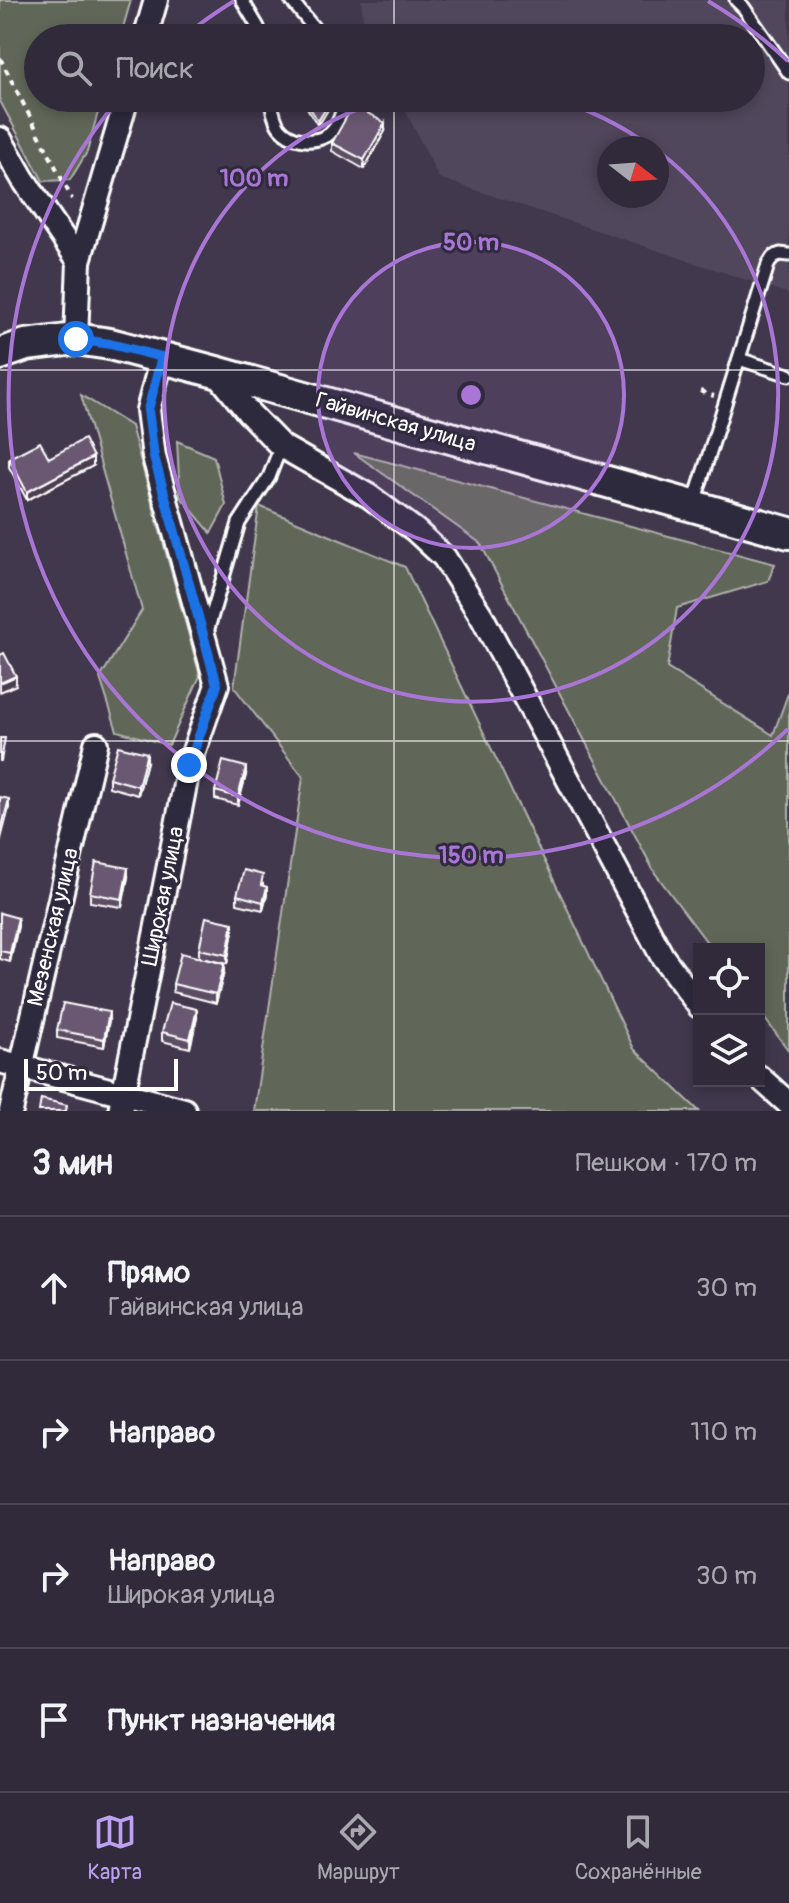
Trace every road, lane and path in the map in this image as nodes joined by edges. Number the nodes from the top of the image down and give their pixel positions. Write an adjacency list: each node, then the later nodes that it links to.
1 (156, 0): 5 (street)
2 (242, 0): 6 (lane)
3 (291, 0): 7 (lane)
4 (736, 0): 8 (lane)
5 (149, 24)
6 (256, 24)
7 (311, 24)
8 (755, 24)
9 (765, 38): 11 (lane)
10 (0, 58): 12 (path)
11 (789, 73)
12 (24, 105)
13 (28, 112): 18 (path)
14 (123, 112): 20 (street)
15 (274, 112): 16 (lane)
16 (341, 112)
17 (0, 139): 20 (street)
18 (72, 199)
19 (789, 255): 24 (lane)
20 (79, 261): 21 (street)
21 (76, 339): 22 (main road, Гайвинская улица); 23 (main road, Гайвинская улица)
22 (0, 354)
23 (162, 357): 25 (main road, Гайвинская улица); 32 (street)
24 (739, 359): 26 (lane); 30 (lane)
25 (216, 372): 29 (street); 30 (main road, Гайвинская улица)
26 (789, 375)
27 (700, 391): 28 (path)
28 (716, 397)
29 (281, 446): 32 (lane); 34 (street)
30 (693, 506): 31 (main road, Гайвинская улица)
31 (789, 533)
32 (205, 640): 37 (street, Широкая улица)
33 (96, 744): 35 (street, Мезенская улица)
34 (693, 998)
35 (11, 1063): 37 (street); 40 (street, Мезенская улица)
36 (765, 1082): 38 (street)
37 (122, 1102): 39 (street)
38 (789, 1104)
39 (184, 1110)
40 (11, 1111)

